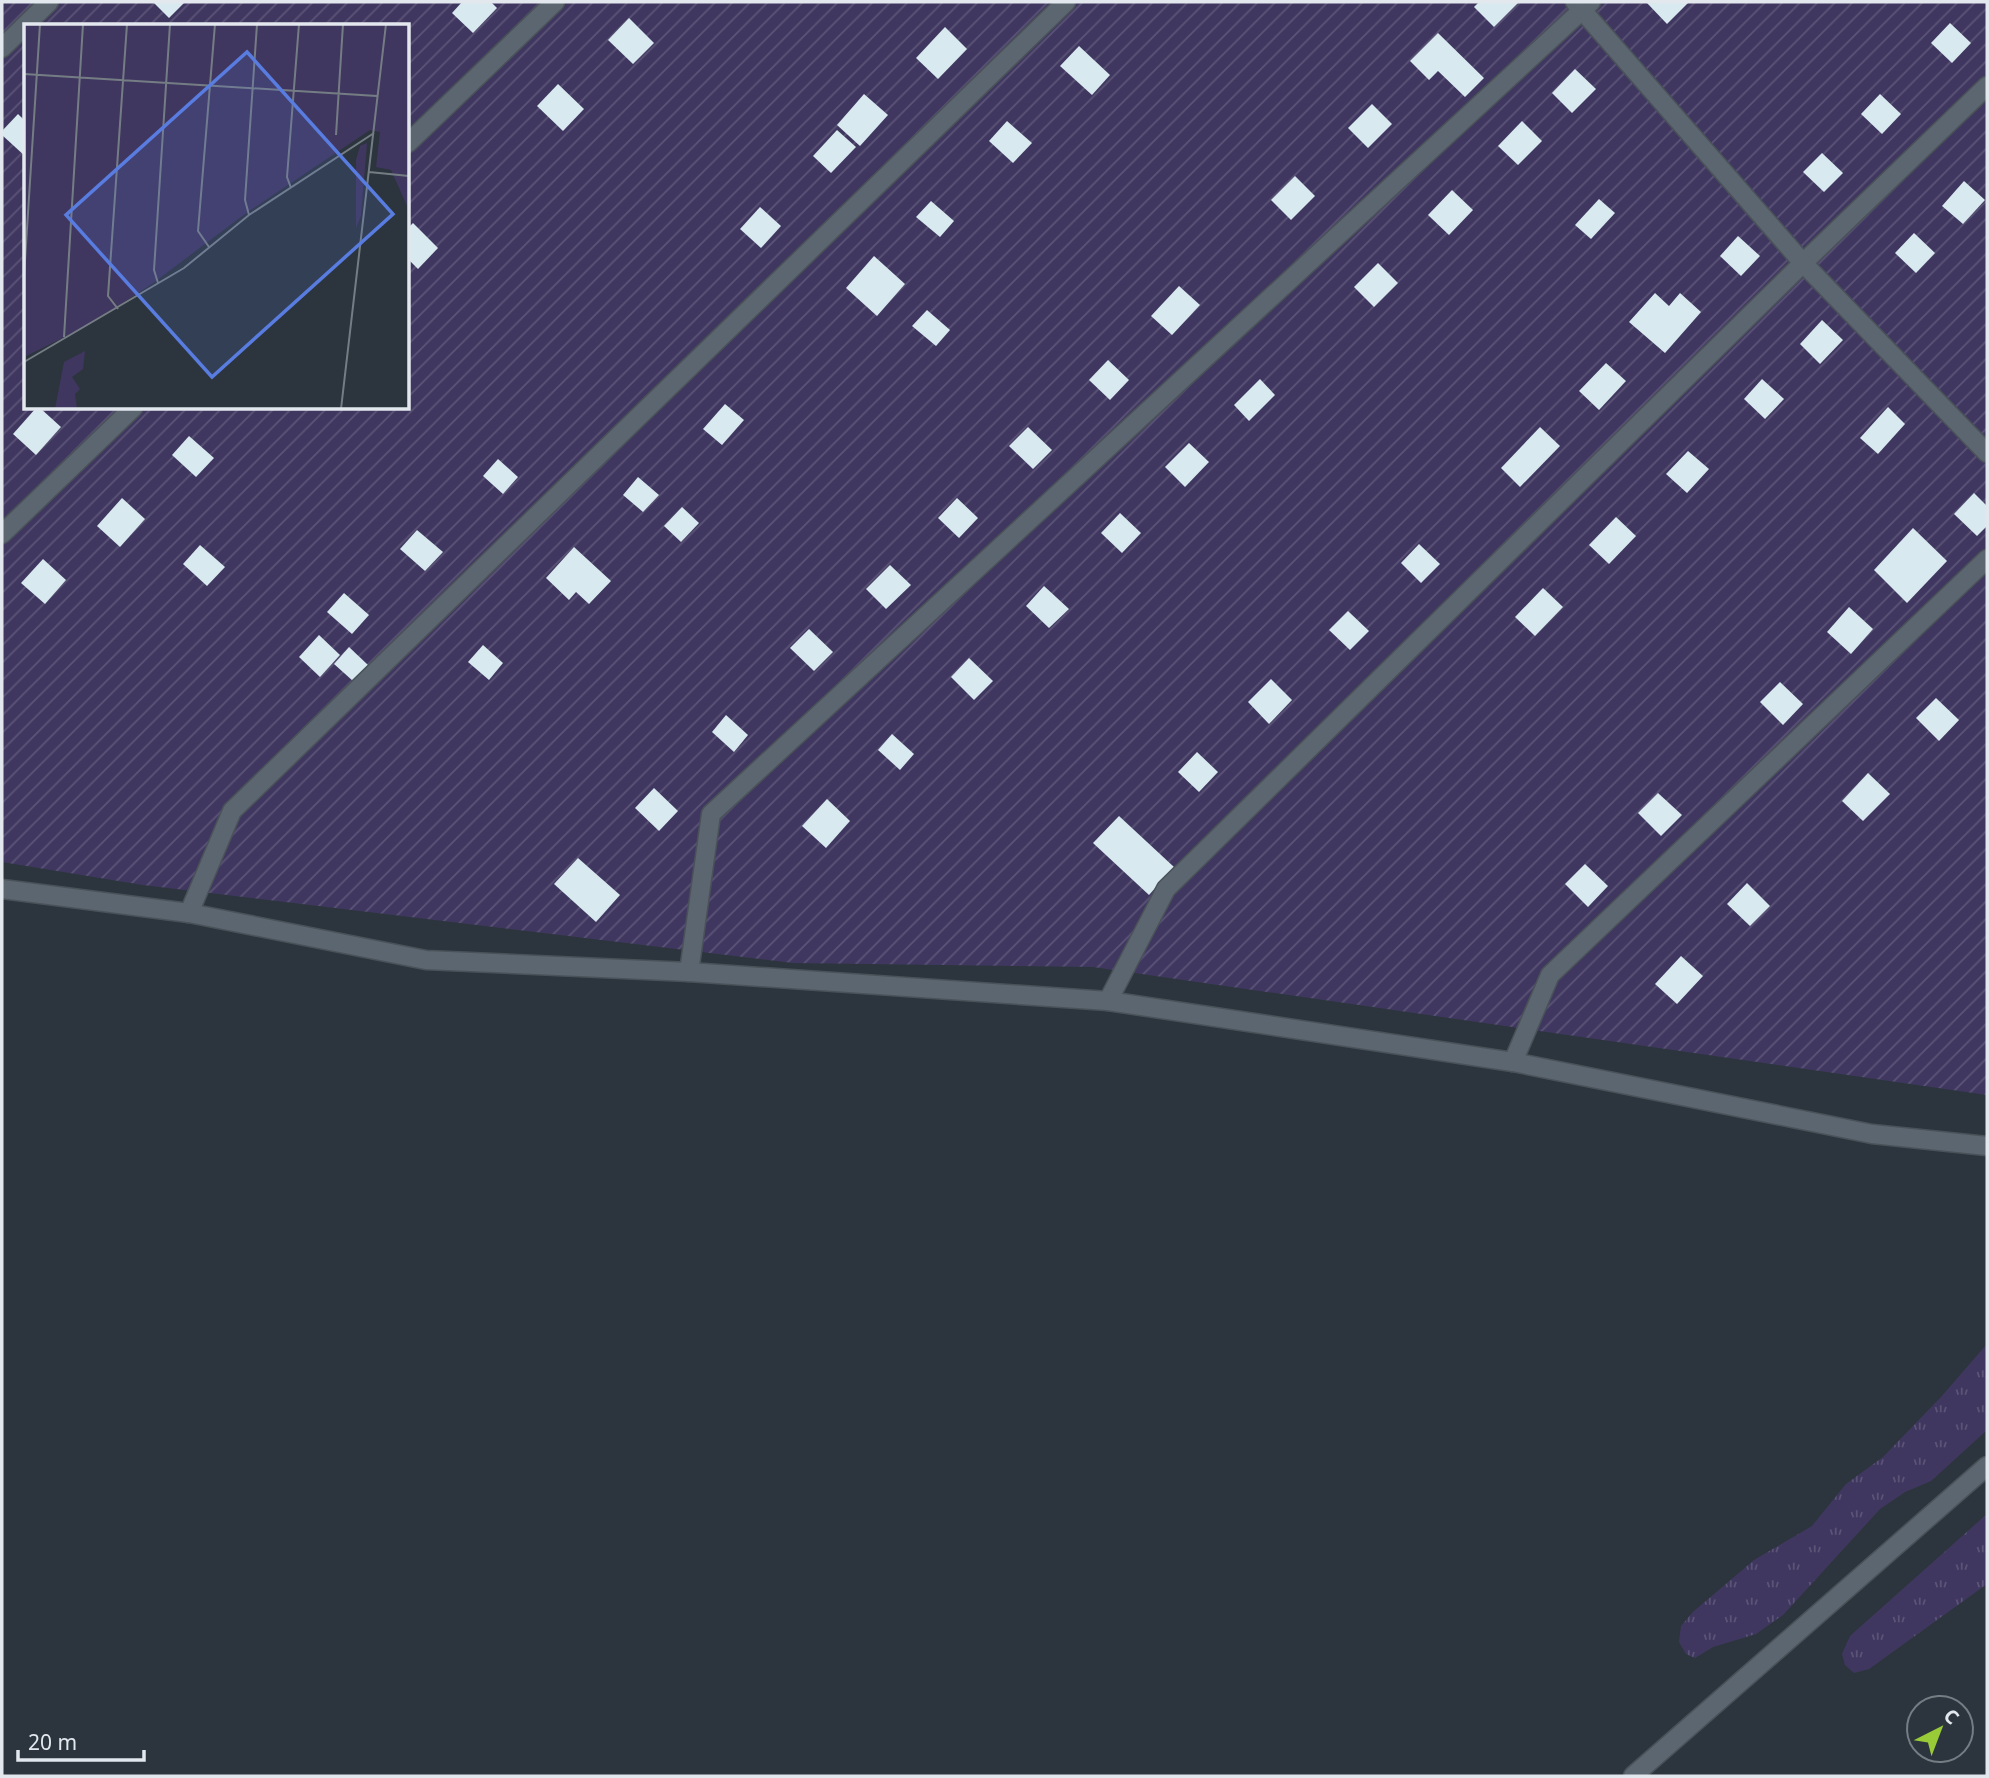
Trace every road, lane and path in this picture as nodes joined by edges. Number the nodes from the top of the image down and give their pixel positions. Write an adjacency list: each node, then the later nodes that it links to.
1 (49, 2): 5 (street)
2 (555, 2): 9 (street)
3 (1066, 2): 16 (street)
4 (1583, 4): 10 (street); 17 (street)
5 (27, 24)
6 (24, 26): 7 (street)
7 (2, 48)
8 (1987, 86): 10 (street)
9 (410, 141)
10 (1803, 263): 12 (street); 18 (street)
11 (131, 410): 13 (street)
12 (1987, 453)
13 (2, 534)
14 (1987, 558): 19 (street)
15 (2, 889): 16 (street)
16 (189, 913): 17 (street)
17 (689, 972): 18 (street)
18 (1108, 1001): 19 (street)
19 (1513, 1062): 20 (street)
20 (1987, 1146)
21 (1987, 1466): 22 (street)
22 (1633, 1776)

